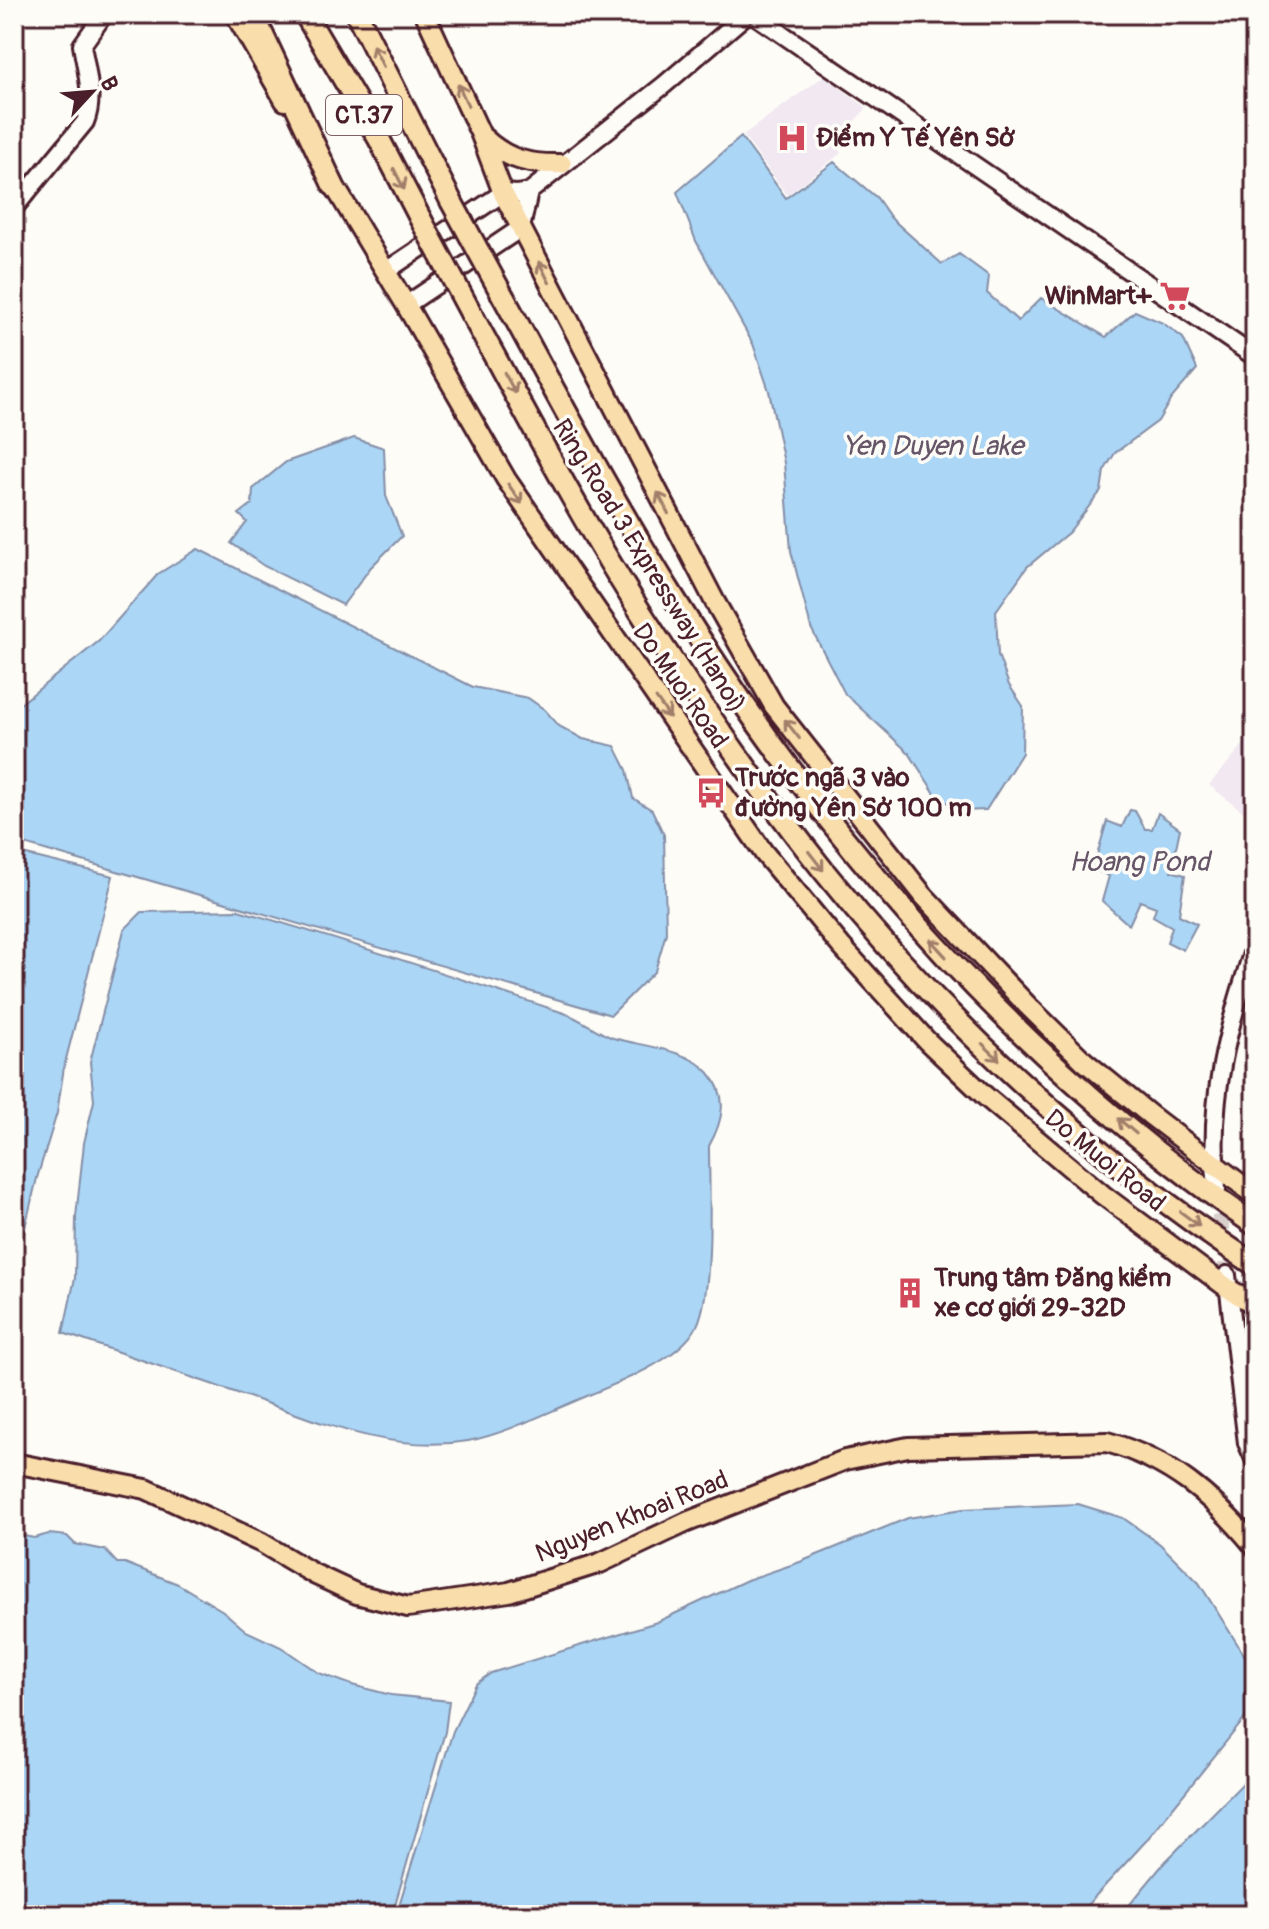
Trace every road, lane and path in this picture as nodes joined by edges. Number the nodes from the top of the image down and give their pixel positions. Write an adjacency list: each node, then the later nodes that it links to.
1 (104, 14): 13 (street)
2 (235, 14): 10 (main road, Do Muoi Road)
3 (253, 14): 10 (highway)
4 (305, 14): 23 (highway, Ring Road 3 Expressway (Hanoi) / CT.37, one-way to 23, bridge)
5 (357, 14): 22 (highway, Ring Road 3 Expressway (Hanoi) / CT.37, one-way to 5, bridge)
6 (425, 14): 8 (main road, one-way to 6)
7 (750, 14): 9 (street); 17 (street)
8 (481, 135): 9 (main road); 12 (main road)
9 (562, 164): 11 (street)
10 (333, 185): 15 (main road, Do Muoi Road)
11 (529, 192): 12 (street); 14 (street)
12 (503, 193): 14 (main road); 15 (street)
13 (14, 208)
14 (521, 228): 16 (street); 19 (main road, one-way to 14)
15 (386, 271): 16 (main road, Do Muoi Road)
16 (406, 305): 24 (main road, Do Muoi Road, one-way to 24)
17 (1255, 357)
18 (1255, 944): 19 (street)
19 (1214, 1165): 20 (street); 21 (main road)
20 (1217, 1189)
21 (1255, 1195)
22 (1255, 1225)
23 (1255, 1265)
24 (1228, 1282): 25 (main road, Do Muoi Road); 26 (street)
25 (1255, 1305)
26 (1255, 1461)
27 (14, 1463): 28 (main road, Nguyen Khoai Road)
28 (1255, 1547)

